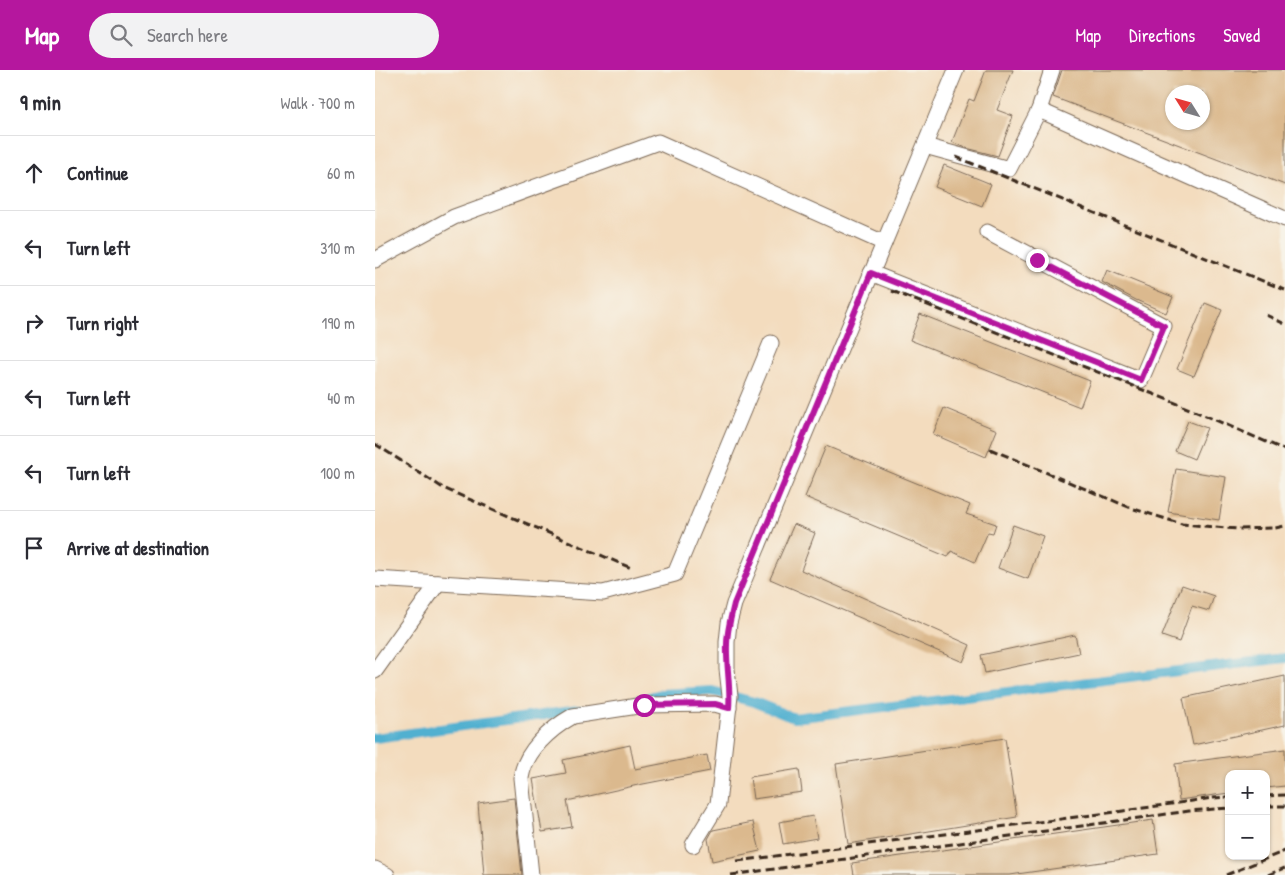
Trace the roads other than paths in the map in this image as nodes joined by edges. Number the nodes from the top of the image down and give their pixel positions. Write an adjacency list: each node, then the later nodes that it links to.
1 (956, 70): 4 (street)
2 (1052, 70): 3 (street)
3 (1039, 110): 4 (street); 5 (street)
4 (925, 146): 7 (street)
5 (1285, 219)
6 (987, 232): 9 (street)
7 (884, 243): 8 (street); 9 (street)
8 (375, 260)
9 (871, 273): 14 (street)
10 (771, 343): 12 (street)
11 (375, 579): 12 (street)
12 (438, 583): 13 (street)
13 (375, 672)
14 (729, 708): 15 (street); 18 (street)
15 (693, 845)
16 (375, 869): 17 (street)
17 (387, 875)
18 (531, 875)

